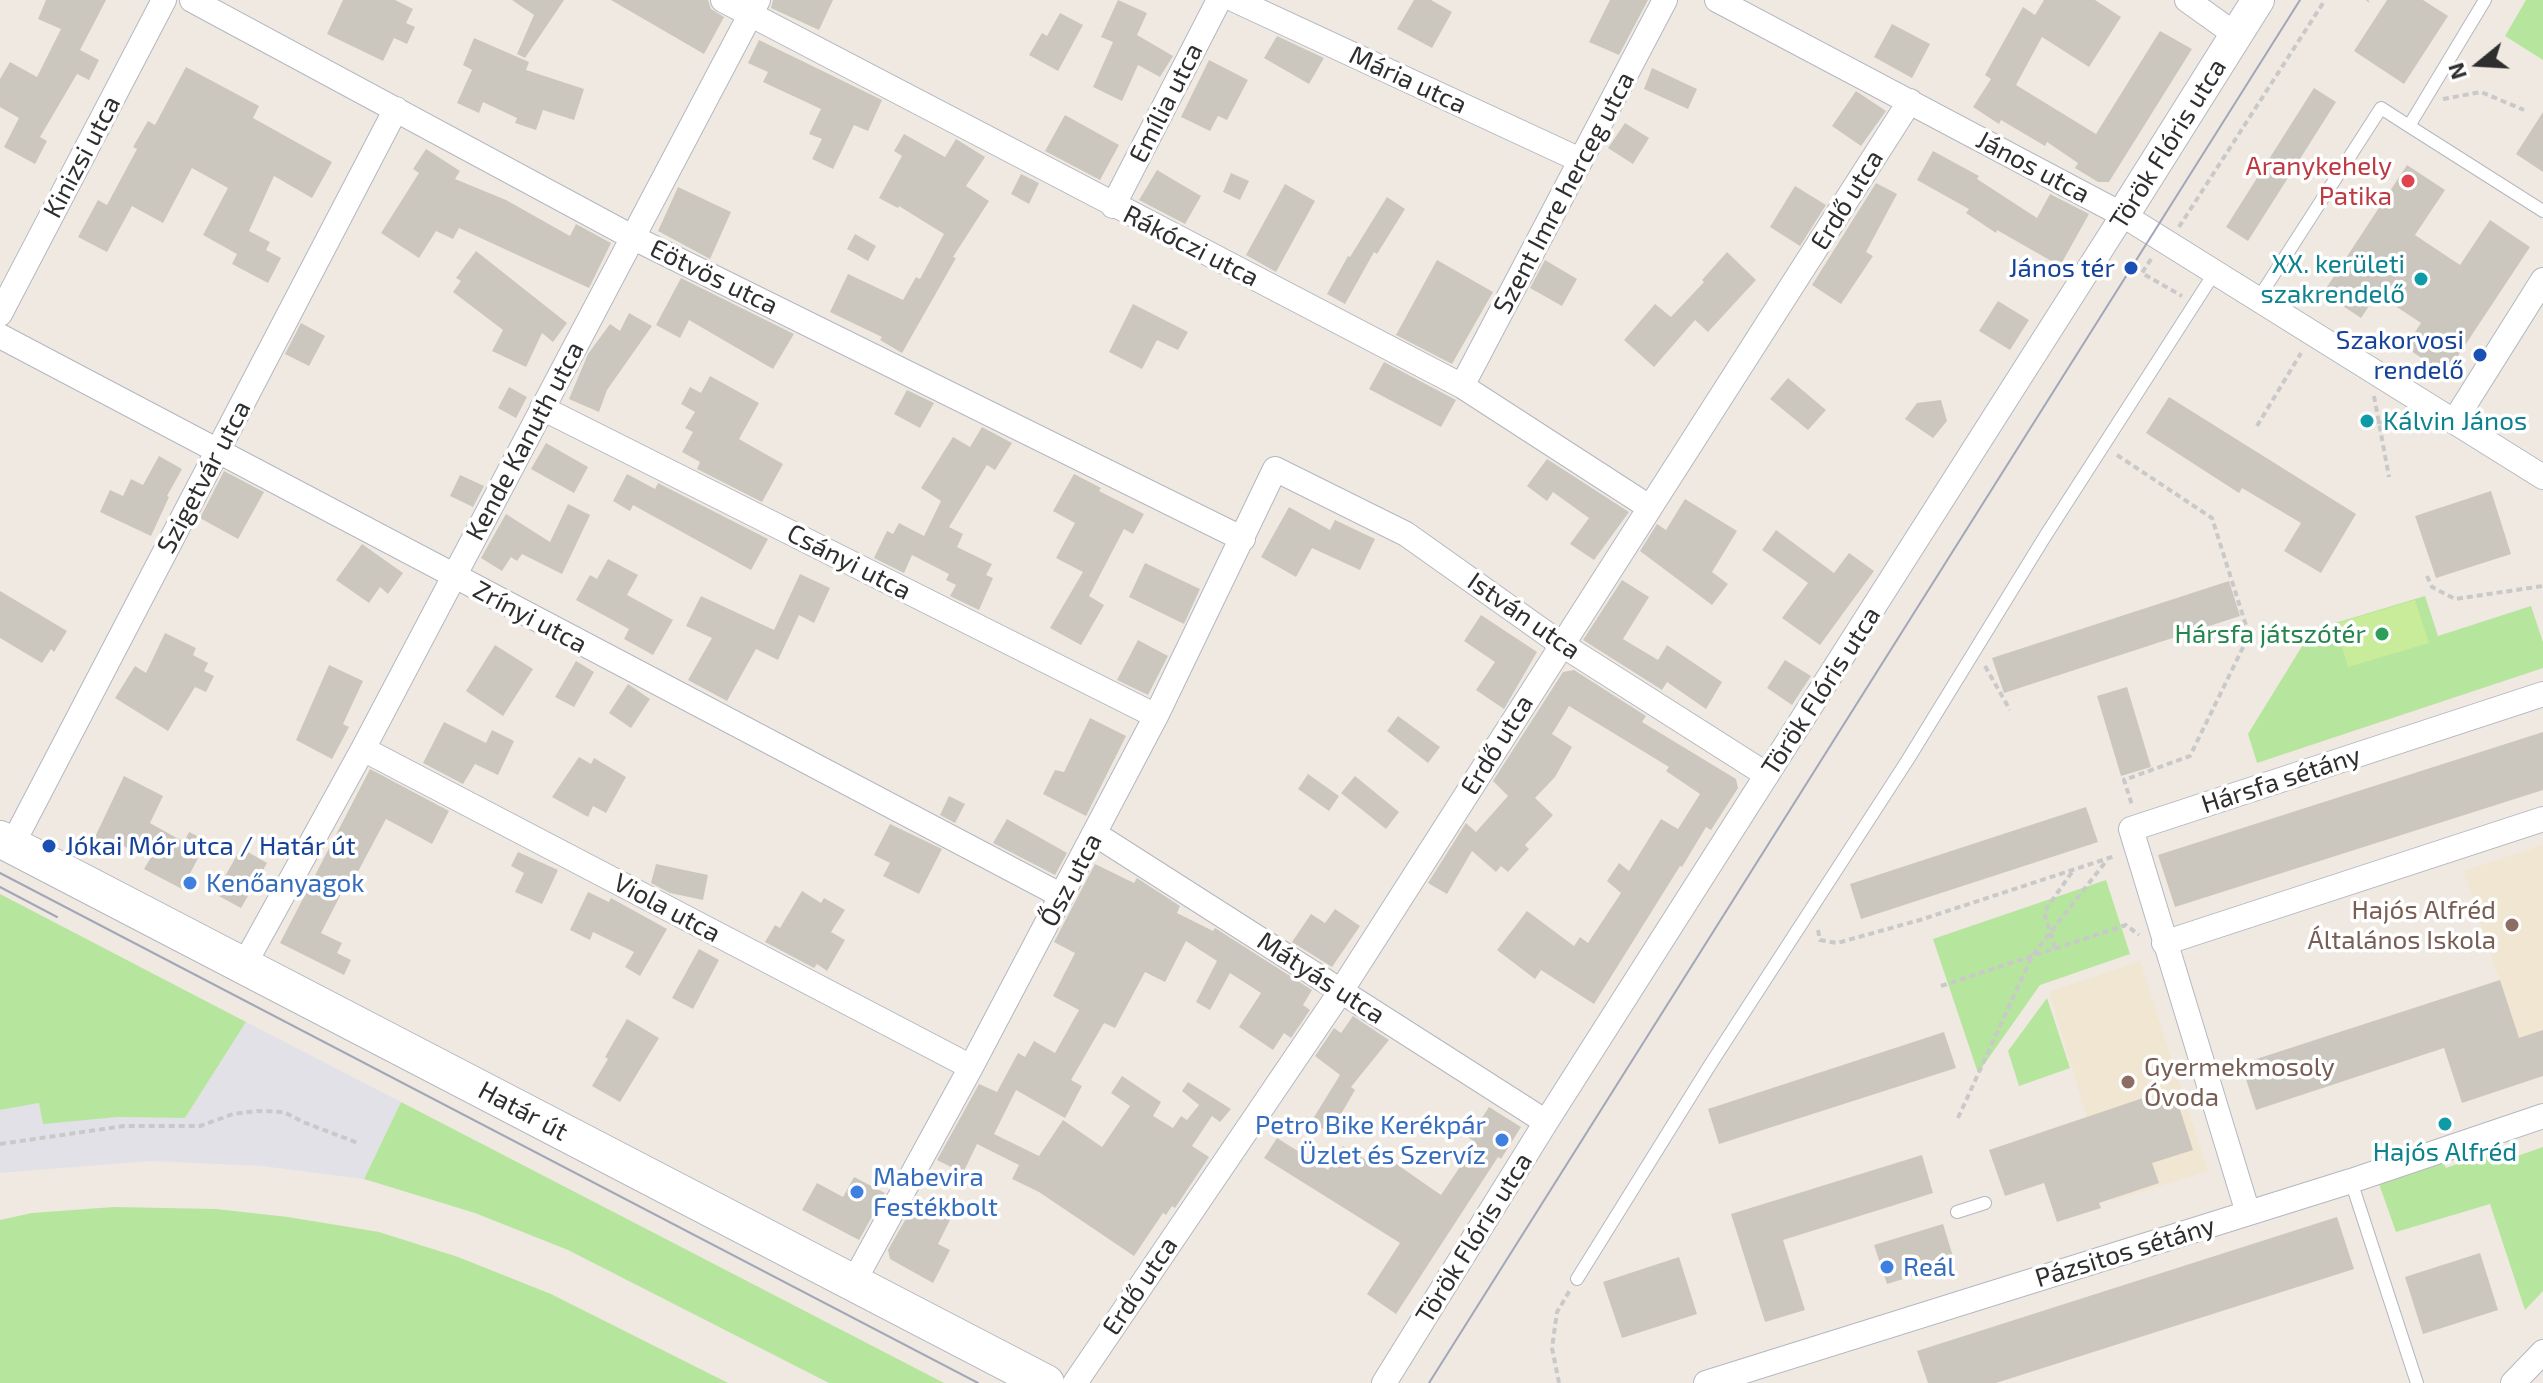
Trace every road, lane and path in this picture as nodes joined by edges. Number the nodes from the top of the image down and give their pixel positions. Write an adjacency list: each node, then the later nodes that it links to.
1 (164, 0): 30 (street, Kinizsi utca)
2 (192, 0): 16 (street, Eötvös utca)
3 (723, 0): 12 (street, Rákóczi utca)
4 (1219, 0): 20 (street, Emília utca)
5 (1235, 0): 19 (street, Mária utca)
6 (1665, 0): 19 (street, Szent Imre herceg utca)
7 (1717, 0): 14 (street, János utca)
8 (2187, 0): 13 (street)
9 (2258, 0): 13 (street, Török Flóris utca)
10 (2325, 0): 24 (path)
11 (2485, 0): 18 (lane)
12 (754, 7): 20 (street, Rákóczi utca); 23 (street, Kende Kanuth utca)
13 (2236, 35): 22 (street, Török Flóris utca)
14 (1910, 101): 22 (street, János utca); 46 (street, Erdő utca)
15 (2430, 102): 17 (path)
16 (396, 109): 23 (street, Eötvös utca); 42 (street, Szigetvár utca)
17 (2524, 110)
18 (2409, 126): 21 (lane); 28 (lane)
19 (1580, 160): 33 (street, Szent Imre herceg utca)
20 (1113, 206): 33 (street, Rákóczi utca)
21 (2543, 211)
22 (2123, 215): 24 (street, János utca); 57 (street, Török Flóris utca)
23 (632, 237): 35 (street, Kende Kanuth utca); 47 (street, Eötvös utca)
24 (2168, 243): 25 (street, János utca)
25 (2215, 272): 28 (street, János utca); 29 (lane)
26 (2142, 273): 29 (path)
27 (2543, 280): 36 (street)
28 (2258, 299): 31 (street, János utca)
29 (2195, 304): 82 (lane)
30 (0, 314)
31 (2313, 332): 36 (street, János utca); 39 (path)
32 (0, 336): 42 (street, Zrínyi utca)
33 (1462, 386): 46 (street, Rákóczi utca)
34 (2374, 395): 38 (path)
35 (542, 408): 49 (street, Kende Kanuth utca); 55 (street, Csányi utca)
36 (2455, 420): 45 (street, János utca)
37 (2367, 421): 38 (path)
38 (2379, 423): 40 (path); 44 (path)
39 (2257, 426)
40 (2431, 428)
41 (2106, 447): 60 (path)
42 (217, 451): 49 (street, Zrínyi utca); 61 (street, Szigetvár utca)
43 (1275, 469): 47 (street, Ősz utca); 51 (street, István utca)
44 (2389, 477)
45 (2543, 477)
46 (1649, 507): 51 (street, Erdő utca)
47 (1243, 539): 55 (street, Ősz utca)
48 (2427, 576): 50 (path)
49 (453, 577): 56 (street, Kende Kanuth utca); 64 (street, Zrínyi utca)
50 (2543, 586)
51 (1561, 644): 57 (street, István utca); 71 (street, Erdő utca)
52 (1985, 665): 54 (path)
53 (2543, 694): 60 (street, Hársfa sétány)
54 (2010, 710)
55 (1156, 716): 59 (street, Ősz utca)
56 (363, 749): 69 (street, Kende Kanuth utca); 72 (street, Viola utca)
57 (1767, 775): 75 (street, Török Flóris utca)
58 (2543, 819): 66 (street)
59 (1095, 834): 64 (street, Ősz utca); 71 (street, Mátyás utca)
60 (2136, 835): 62 (path); 62 (path); 66 (street)
61 (6, 842): 69 (main road, Határ út)
62 (2109, 858): 63 (path); 68 (path)
63 (2074, 870): 65 (path); 67 (path)
64 (1062, 896): 72 (street, Ősz utca)
65 (1817, 925)
66 (2164, 943): 67 (path); 81 (street)
67 (2055, 948): 68 (path)
68 (2032, 956): 70 (path); 74 (path)
69 (244, 965): 83 (main road, Határ út)
70 (1941, 986)
71 (1341, 991): 75 (street, Mátyás utca); 85 (street, Erdő utca)
72 (971, 1067): 83 (street, Ősz utca)
73 (2543, 1116): 78 (street, Pázsitos sétány)
74 (1958, 1118)
75 (1546, 1122): 86 (street, Török Flóris utca)
76 (358, 1143): 77 (path)
77 (0, 1144)
78 (2351, 1181): 81 (street, Pázsitos sétány); 89 (lane)
79 (1985, 1203): 80 (lane)
80 (1957, 1212)
81 (2248, 1213): 88 (street, Pázsitos sétány)
82 (1577, 1279): 87 (path)
83 (853, 1283): 84 (main road, Határ út)
84 (1046, 1383)
85 (1075, 1383)
86 (1384, 1383)
87 (1559, 1383)
88 (1706, 1383)
89 (2417, 1383)

